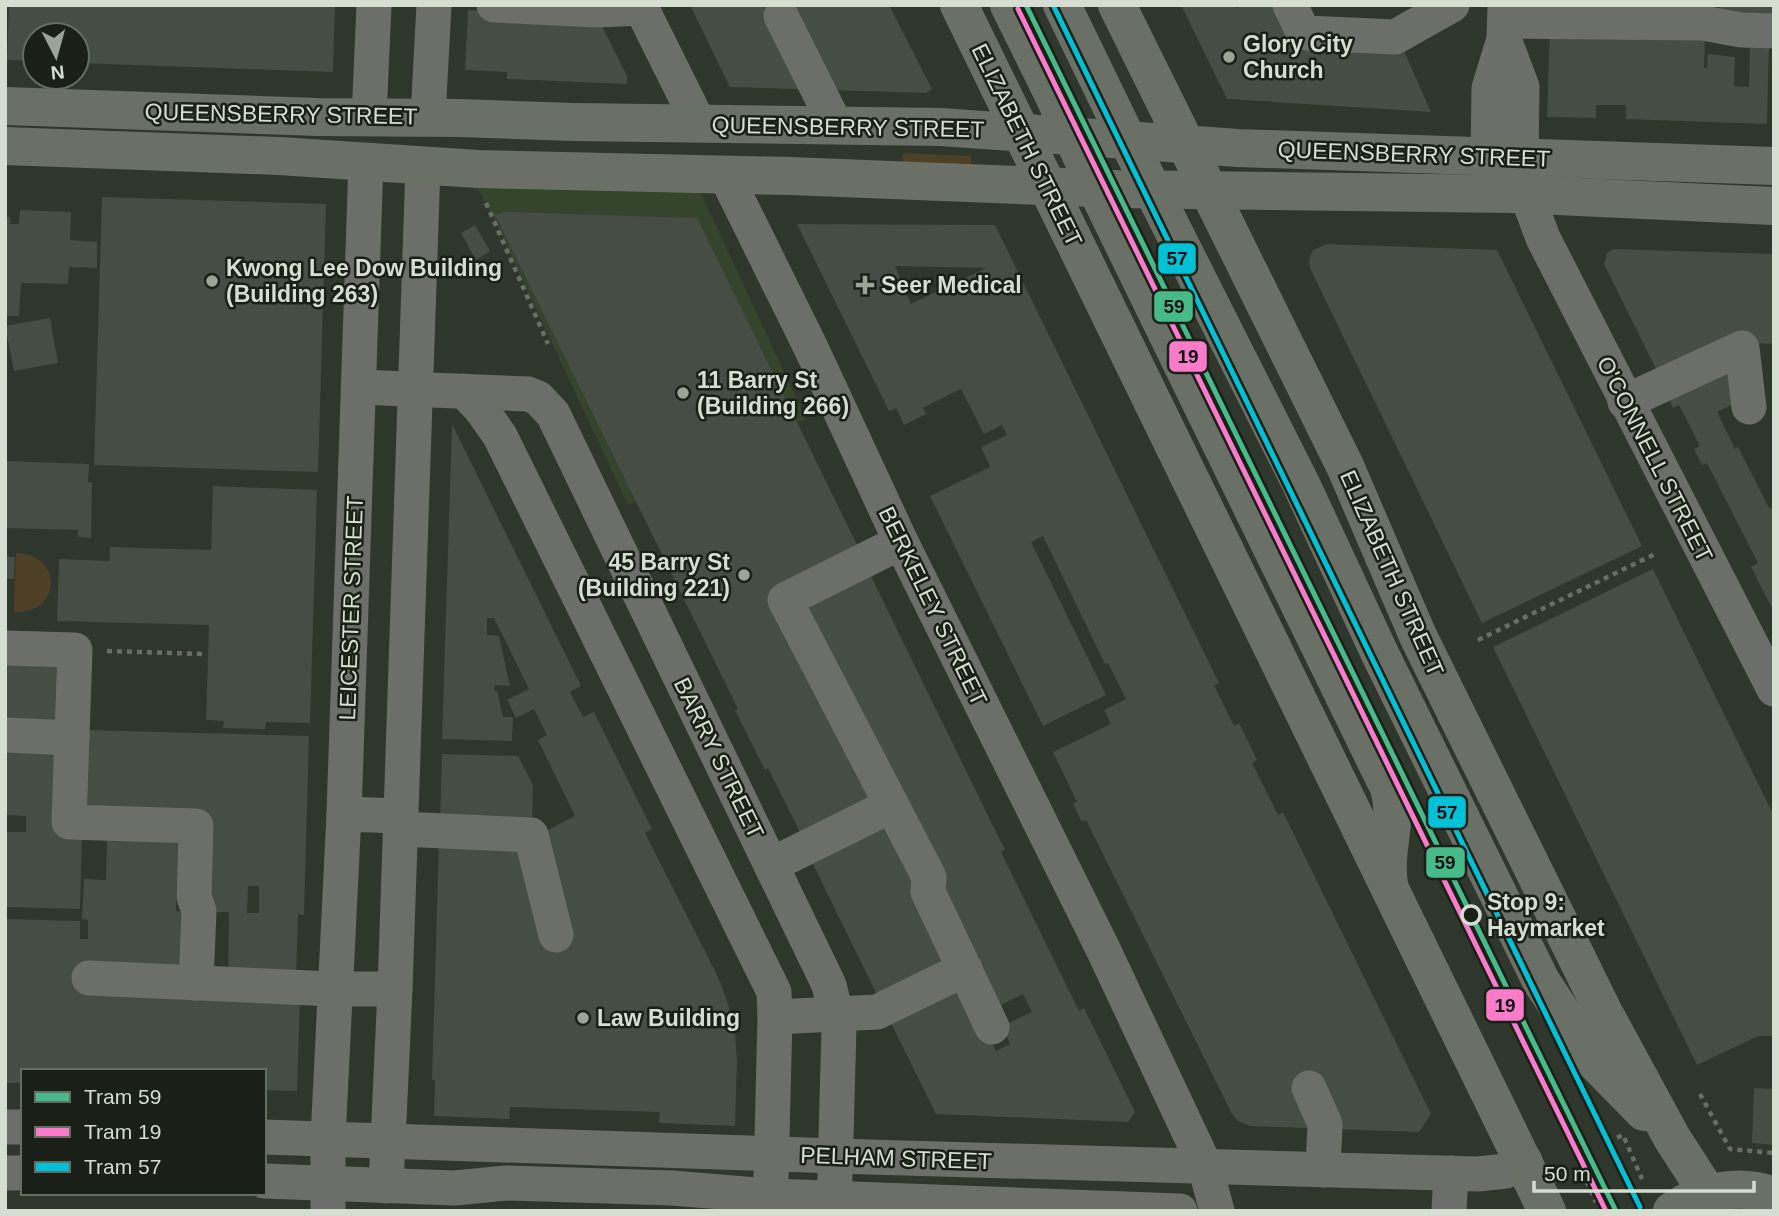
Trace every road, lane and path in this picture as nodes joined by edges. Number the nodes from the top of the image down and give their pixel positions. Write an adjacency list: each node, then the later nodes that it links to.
1 (374, 5): 18 (street, LEICESTER STREET)
2 (434, 5): 17 (street)
3 (494, 5): 10 (street)
4 (959, 5): 21 (main road, ELIZABETH STREET)
5 (1009, 5): 22 (main road, ELIZABETH STREET)
6 (1062, 5): 23 (main road, ELIZABETH STREET)
7 (1116, 5): 24 (main road, ELIZABETH STREET)
8 (1290, 5): 9 (street)
9 (1452, 5)
10 (641, 7): 19 (street, BERKELEY STREET)
11 (1703, 14): 13 (street); 14 (street)
12 (781, 16): 20 (street)
13 (1505, 22): 33 (street)
14 (1774, 31)
15 (5, 106): 16 (main road, QUEENSBERRY STREET)
16 (280, 116): 18 (main road, QUEENSBERRY STREET); 26 (main road)
17 (428, 117): 18 (main road, QUEENSBERRY STREET); 19 (main road, QUEENSBERRY STREET); 28 (main road)
18 (369, 118): 27 (main road, LEICESTER STREET)
19 (699, 124): 20 (main road, QUEENSBERRY STREET); 30 (main road, BERKELEY STREET)
20 (835, 124): 21 (main road, QUEENSBERRY STREET); 31 (main road)
21 (1022, 133): 22 (main road, QUEENSBERRY STREET); 32 (main road, ELIZABETH STREET)
22 (1073, 137): 23 (main road, QUEENSBERRY STREET); 34 (main road, ELIZABETH STREET)
23 (1128, 141): 24 (main road, QUEENSBERRY STREET); 35 (main road, ELIZABETH STREET)
24 (1186, 145): 33 (main road, QUEENSBERRY STREET); 36 (main road, ELIZABETH STREET)
25 (5, 146): 26 (main road, QUEENSBERRY STREET)
26 (279, 156): 27 (main road, QUEENSBERRY STREET)
27 (366, 161): 28 (main road, QUEENSBERRY STREET); 40 (street, LEICESTER STREET)
28 (423, 166): 30 (main road, QUEENSBERRY STREET); 41 (street)
29 (1774, 166): 33 (main road, QUEENSBERRY STREET)
30 (726, 176): 31 (main road, QUEENSBERRY STREET); 45 (street, BERKELEY STREET)
31 (836, 178): 32 (main road, QUEENSBERRY STREET)
32 (1047, 186): 34 (main road, QUEENSBERRY STREET); 55 (main road, ELIZABETH STREET)
33 (1518, 187): 36 (main road, QUEENSBERRY STREET); 38 (main road, QUEENSBERRY STREET); 43 (street, O'CONNELL STREET)
34 (1096, 188): 35 (main road, QUEENSBERRY STREET); 53 (main road, ELIZABETH STREET)
35 (1154, 189): 36 (main road, QUEENSBERRY STREET); 52 (main road, ELIZABETH STREET)
36 (1209, 190): 47 (main road, ELIZABETH STREET)
37 (486, 202): 39 (path)
38 (1774, 206)
39 (548, 344)
40 (359, 387): 41 (street, BARRY STREET); 61 (street, LEICESTER STREET)
41 (414, 389): 42 (street, BARRY STREET); 62 (street)
42 (464, 391): 63 (street, BARRY STREET); 72 (street)
43 (1625, 402): 44 (street); 54 (street, O'CONNELL STREET)
44 (1749, 407)
45 (901, 542): 59 (street); 85 (street, BERKELEY STREET)
46 (1657, 553): 48 (path)
47 (1418, 636): 52 (main road); 58 (main road, ELIZABETH STREET)
48 (1478, 640)
49 (5, 648): 50 (street)
50 (75, 650): 51 (path); 57 (street)
51 (204, 654)
52 (1380, 654): 53 (main road); 60 (main road, ELIZABETH STREET)
53 (1334, 676): 55 (main road); 64 (main road, ELIZABETH STREET)
54 (1774, 689)
55 (1295, 695): 64 (main road, ELIZABETH STREET)
56 (5, 735): 57 (street)
57 (72, 737): 68 (street)
58 (1497, 796): 60 (main road); 77 (main road, ELIZABETH STREET)
59 (892, 805): 63 (street); 66 (street)
60 (1458, 813): 77 (main road, ELIZABETH STREET)
61 (344, 814): 62 (street); 69 (street, LEICESTER STREET)
62 (400, 822): 65 (street); 70 (street)
63 (771, 864): 71 (street, BARRY STREET)
64 (1391, 889): 84 (main road, ELIZABETH STREET)
65 (556, 935)
66 (965, 970): 71 (street); 73 (street)
67 (89, 978): 68 (street)
68 (197, 983): 69 (street)
69 (334, 989): 70 (street); 78 (street, LEICESTER STREET)
70 (395, 989): 79 (street)
71 (837, 1015): 72 (street); 83 (street, BARRY STREET)
72 (775, 1017): 82 (street)
73 (992, 1027)
74 (1309, 1088): 86 (street)
75 (1700, 1094): 81 (path)
76 (266, 1137): 78 (street, PELHAM STREET)
77 (1672, 1138): 93 (main road, ELIZABETH STREET)
78 (328, 1139): 79 (street, PELHAM STREET); 95 (street, LEICESTER STREET)
79 (388, 1140): 82 (street, PELHAM STREET); 91 (street)
80 (1608, 1142): 89 (path)
81 (1774, 1153)
82 (772, 1154): 83 (street, PELHAM STREET); 97 (street)
83 (836, 1156): 85 (street, PELHAM STREET); 98 (street, BARRY STREET)
84 (1525, 1161): 88 (street, PELHAM STREET); 102 (main road, ELIZABETH STREET)
85 (1205, 1166): 86 (street, PELHAM STREET); 100 (street, BERKELEY STREET)
86 (1323, 1170): 88 (street, PELHAM STREET)
87 (1582, 1172): 96 (path)
88 (1451, 1173): 101 (street)
89 (1642, 1179)
90 (266, 1182): 95 (street, PELHAM STREET)
91 (386, 1186): 95 (street, PELHAM STREET); 97 (street, PELHAM STREET)
92 (1774, 1187): 93 (main road)
93 (1720, 1192): 94 (main road); 103 (main road)
94 (1774, 1196)
95 (328, 1197)
96 (1595, 1202)
97 (770, 1204): 98 (street, PELHAM STREET)
98 (835, 1205): 99 (street, PELHAM STREET)
99 (1180, 1211)
100 (1217, 1211)
101 (1450, 1211)
102 (1547, 1211)
103 (1671, 1211)

